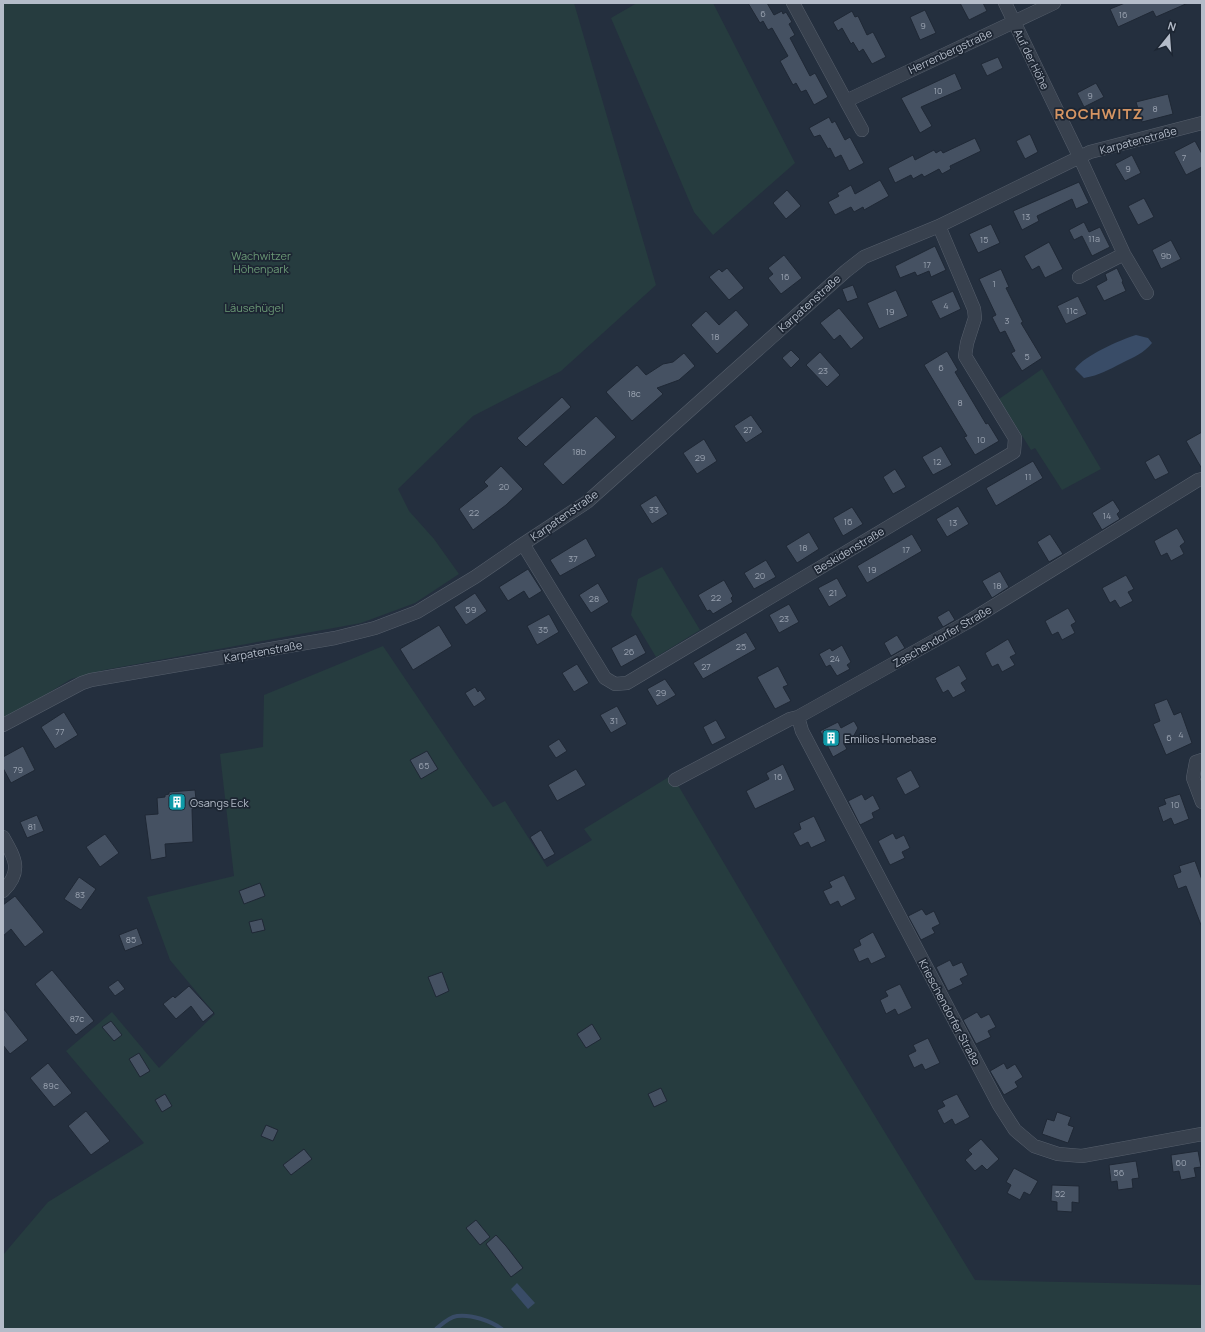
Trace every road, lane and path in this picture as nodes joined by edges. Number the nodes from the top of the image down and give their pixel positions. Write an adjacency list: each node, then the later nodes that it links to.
1 (793, 3): 5 (street)
2 (1005, 3): 4 (street, Auf der Höhe)
3 (1054, 3): 4 (street, Herrenbergstraße)
4 (1014, 21): 5 (street, Herrenbergstraße); 8 (street, Auf der Höhe)
5 (846, 101): 7 (street)
6 (1200, 127): 8 (street, Karpatenstraße)
7 (862, 130)
8 (1080, 158): 9 (street, Karpatenstraße); 10 (street)
9 (939, 226): 14 (street, Karpatenstraße); 14 (street, Beskidenstraße)
10 (1124, 254): 11 (street); 12 (street)
11 (1079, 278)
12 (1147, 293)
13 (1202, 479): 15 (street, Zaschendorfer Straße)
14 (522, 544): 16 (street, Karpatenstraße)
15 (798, 717): 18 (street, Zaschendorfer Straße); 22 (street, Krieschendorfer Straße)
16 (3, 725)
17 (1202, 760): 19 (street)
18 (675, 780)
19 (1202, 802)
20 (3, 837): 21 (street)
21 (3, 891)
22 (1202, 1134)

